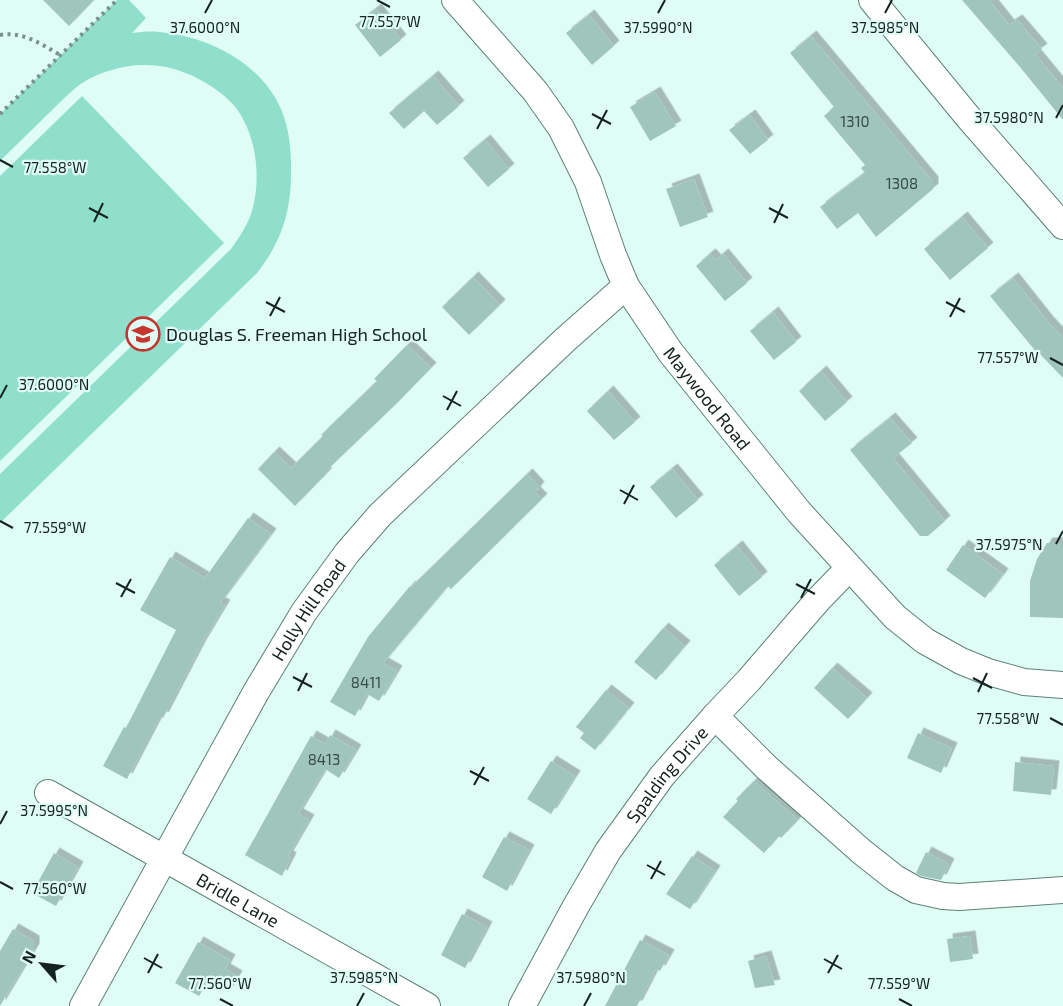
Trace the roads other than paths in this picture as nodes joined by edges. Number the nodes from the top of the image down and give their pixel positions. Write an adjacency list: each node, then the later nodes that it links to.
1 (455, 0): 4 (street, Maywood Road)
2 (872, 0): 3 (street)
3 (1063, 226)
4 (626, 286): 5 (street, Maywood Road); 9 (street, Holly Hill Road)
5 (849, 568): 6 (street, Maywood Road); 7 (street, Spalding Drive)
6 (1063, 685)
7 (716, 716): 10 (street); 13 (street, Spalding Drive)
8 (48, 793): 9 (street, Bridle Lane)
9 (165, 859): 11 (street, Holly Hill Road); 12 (street, Bridle Lane)
10 (1063, 890)
11 (83, 1006)
12 (428, 1006)
13 (522, 1006)

